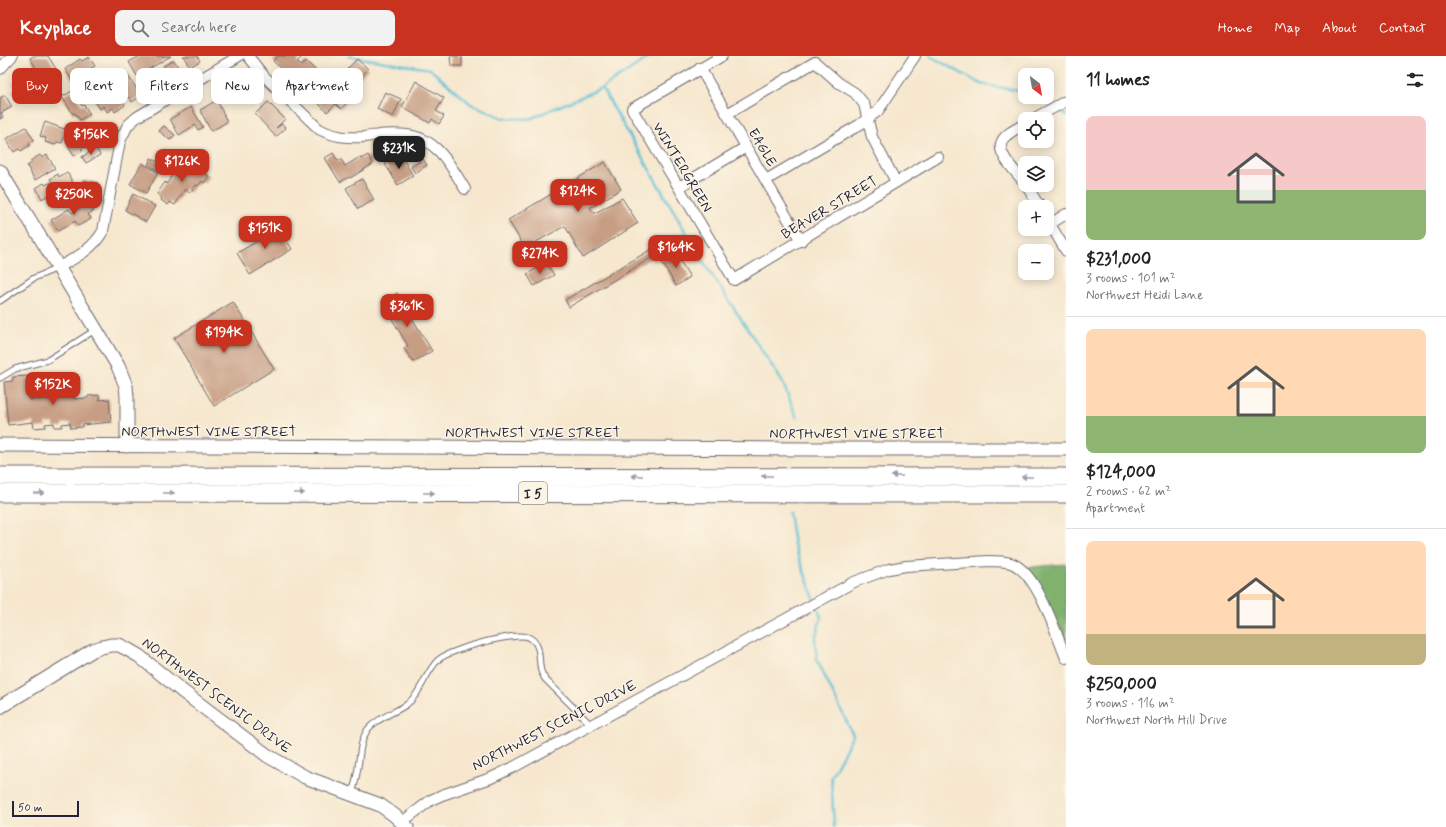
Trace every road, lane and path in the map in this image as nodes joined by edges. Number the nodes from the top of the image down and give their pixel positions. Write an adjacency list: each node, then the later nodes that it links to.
1 (12, 56): 7 (street)
2 (239, 56): 26 (street)
3 (248, 56): 20 (street)
4 (722, 56): 6 (street)
5 (915, 56): 11 (street)
6 (700, 68): 10 (street, EAGLE); 19 (street, WINTERGREEN)
7 (0, 69)
8 (1066, 101): 9 (street)
9 (1046, 112)
10 (727, 114): 11 (street); 13 (street, EAGLE)
11 (869, 118): 17 (street); 18 (street)
12 (1018, 128): 16 (street)
13 (746, 147): 17 (street, EAGLE); 19 (street)
14 (938, 157): 18 (street, BEAVER STREET)
15 (0, 171): 26 (street)
16 (1018, 175)
17 (766, 180): 24 (street, EAGLE)
18 (896, 182): 24 (street, BEAVER STREET)
19 (679, 187): 27 (street, WINTERGREEN)
20 (465, 189)
21 (1066, 214): 22 (street)
22 (1054, 219)
23 (1054, 232): 25 (street)
24 (801, 240): 27 (street, BEAVER STREET)
25 (1066, 251)
26 (59, 268): 28 (lane); 29 (street)
27 (734, 280)
28 (0, 301)
29 (97, 329): 30 (lane); 32 (street)
30 (0, 378)
31 (0, 445): 32 (street, NORTHWEST VINE STREET)
32 (127, 446): 33 (street, NORTHWEST VINE STREET)
33 (1066, 449)
34 (0, 476): 35 (highway, I 5, one-way to 34)
35 (1066, 477)
36 (0, 493): 37 (highway, I 5, one-way to 37)
37 (1066, 494)
38 (1066, 658): 40 (street, NORTHWEST SCENIC DRIVE)
39 (0, 706): 41 (street, NORTHWEST SCENIC DRIVE)
40 (591, 726): 41 (lane); 42 (street, NORTHWEST SCENIC DRIVE)
41 (352, 794): 42 (street, NORTHWEST SCENIC DRIVE)
42 (405, 824)

